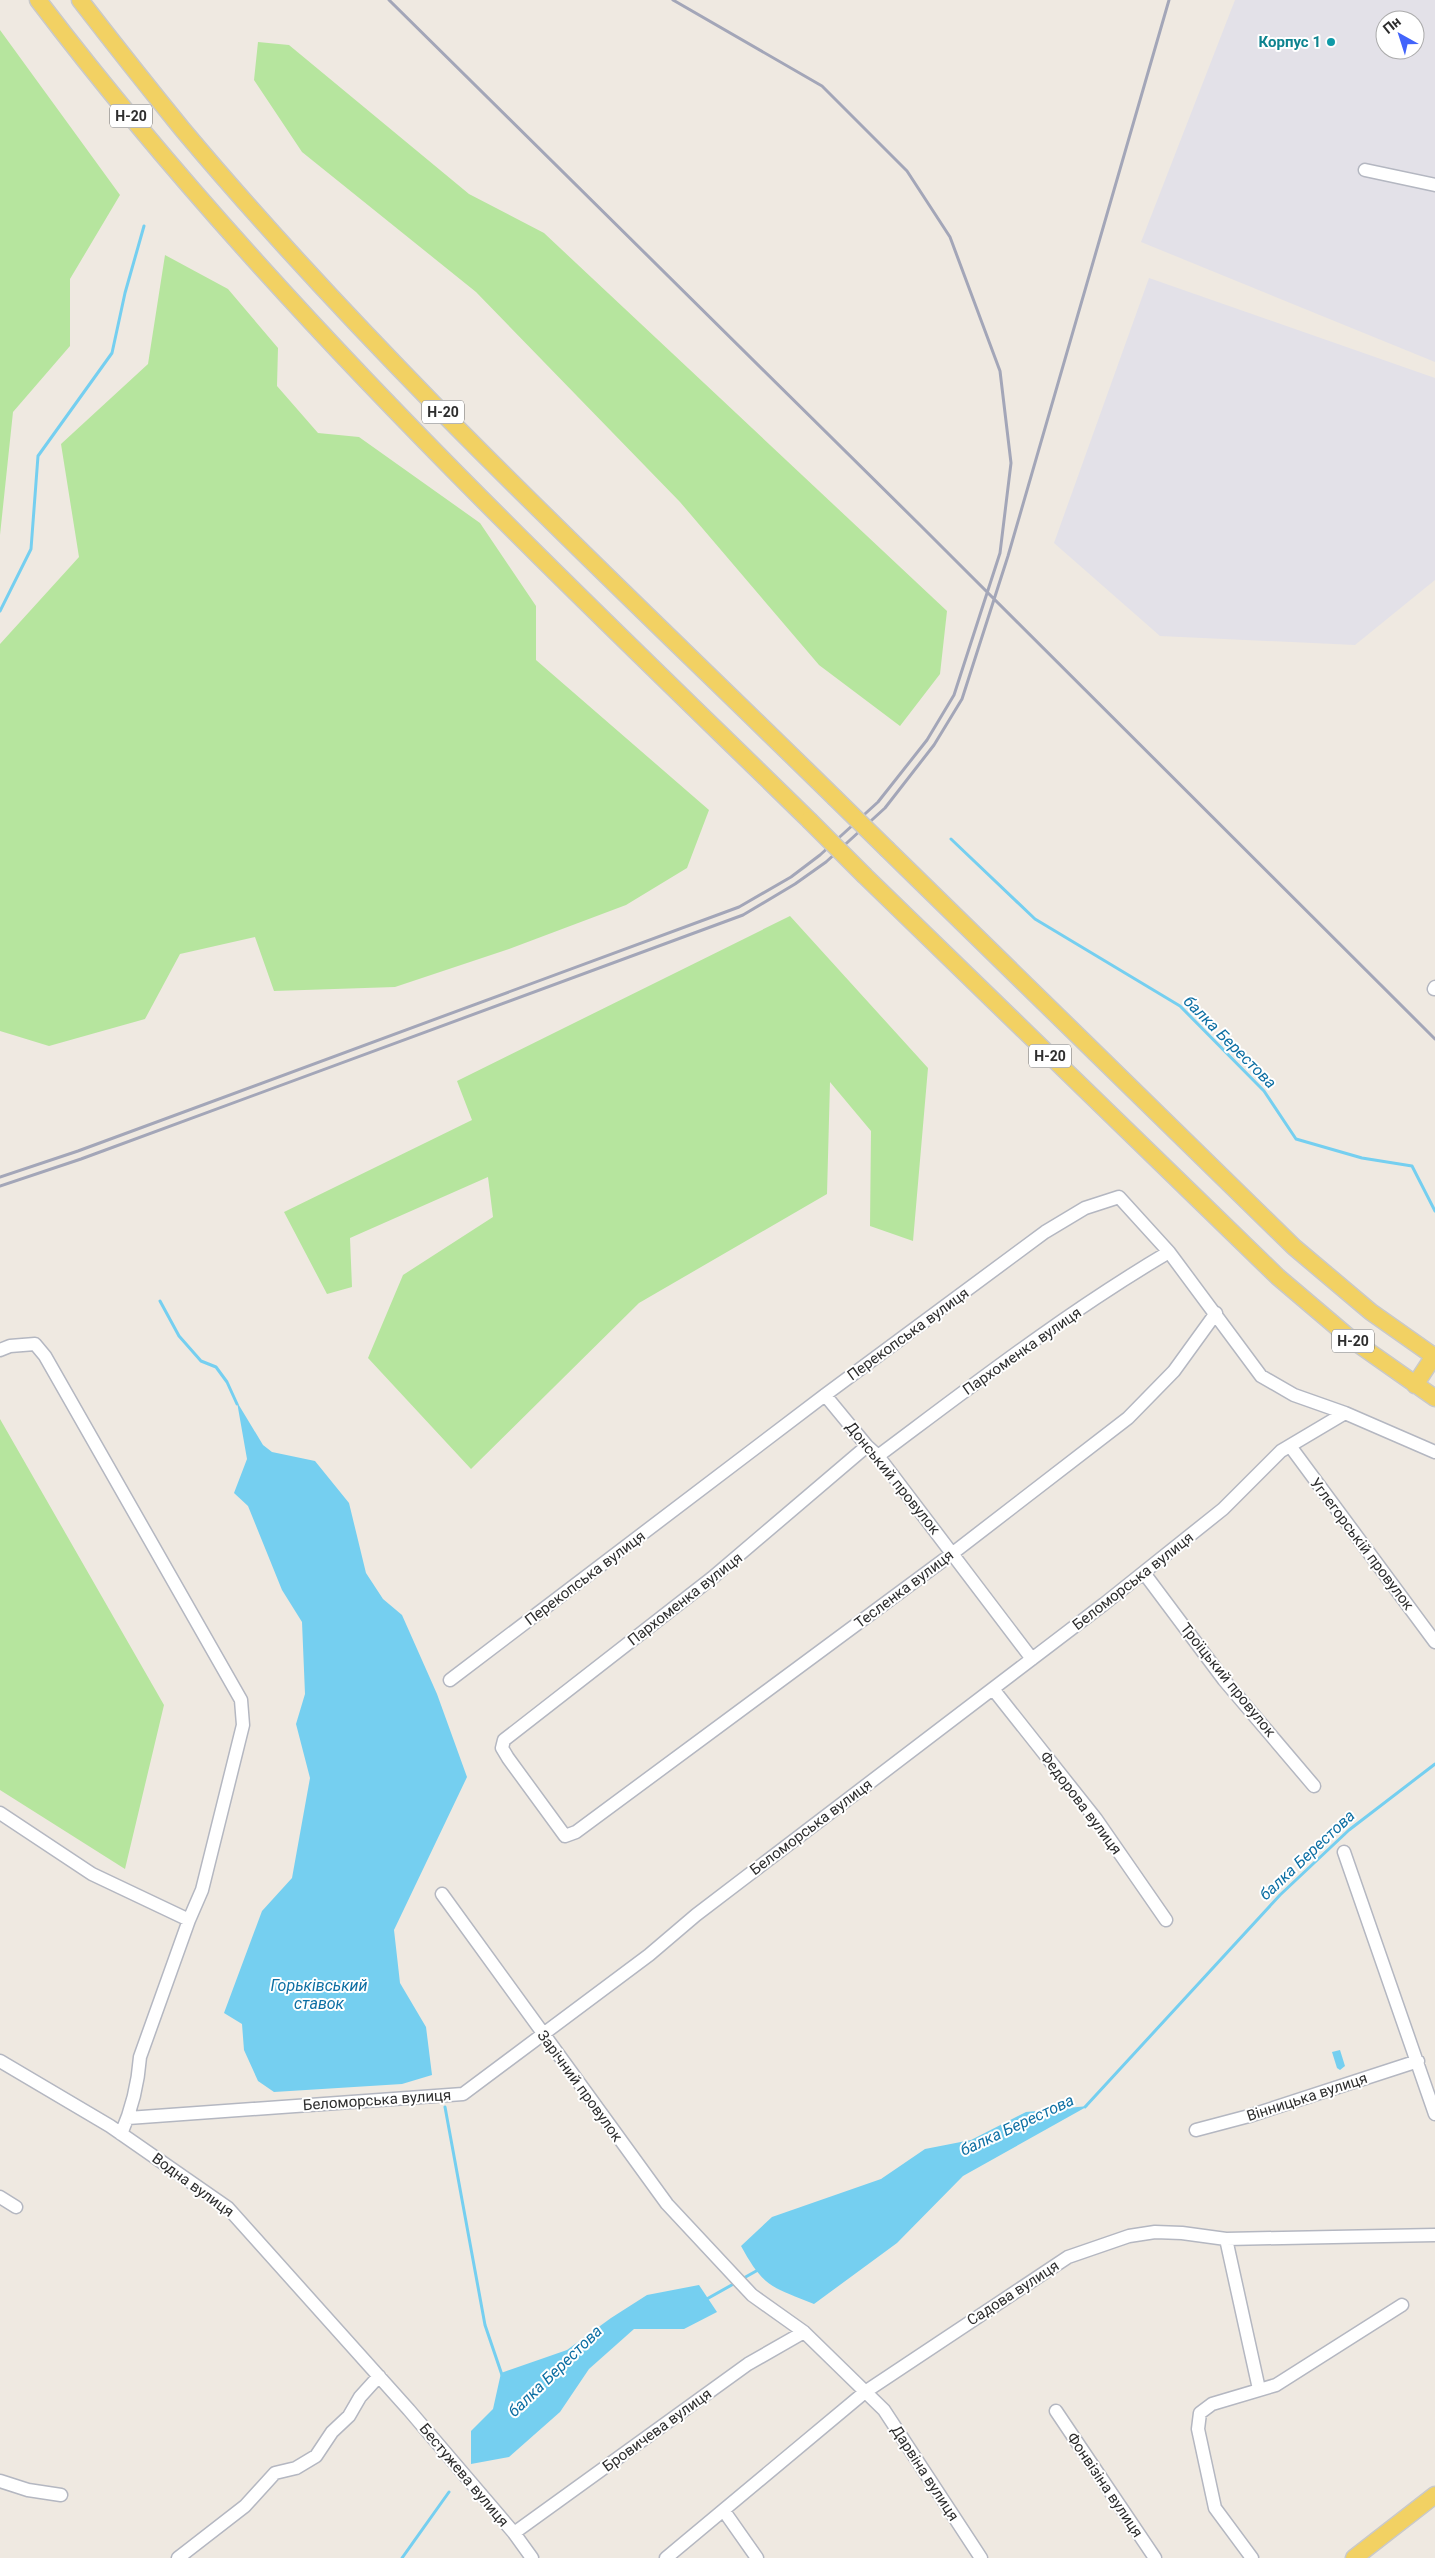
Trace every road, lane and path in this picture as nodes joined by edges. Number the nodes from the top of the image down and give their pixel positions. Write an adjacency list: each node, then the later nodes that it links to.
1 (38, 0): 9 (main road, Н-20, bridge)
2 (80, 0): 8 (main road, Н-20, bridge)
3 (1365, 170): 4 (street)
4 (1435, 185)
5 (1169, 1252): 6 (street, Перекопська вулиця); 10 (street, Перекопська вулиця); 16 (street, Пархоменка вулиця)
6 (1216, 1313): 12 (street, Перекопська вулиця); 17 (street, Тесленка вулиця)
7 (0, 1350): 28 (street)
8 (1434, 1357): 9 (main road)
9 (1414, 1385): 11 (main road, Н-20)
10 (825, 1395): 13 (street, Донський провулок); 21 (street, Перекопська вулиця)
11 (1435, 1398)
12 (1345, 1413): 14 (street, Беломорська вулиця); 15 (street)
13 (867, 1446): 16 (street, Донський провулок); 25 (street, Пархоменка вулиця)
14 (1290, 1446): 18 (street, Беломорська вулиця); 19 (street, Углегорськiй провулок)
15 (1435, 1452)
16 (878, 1456): 17 (street, Донський провулок)
17 (953, 1553): 20 (street, Донський провулок); 25 (street, Тесленка вулиця)
18 (1144, 1573): 20 (street, Беломорська вулиця); 23 (street, Троїцький провулок)
19 (1435, 1642)
20 (1032, 1659): 22 (street, Беломорська вулиця)
21 (450, 1680)
22 (993, 1689): 29 (street, Федорова вулиця); 30 (street, Беломорська вулиця)
23 (1314, 1786)
24 (0, 1813): 28 (street)
25 (566, 1836)
26 (1344, 1852): 32 (street)
27 (442, 1894): 30 (street, Зарічний провулок)
28 (189, 1920): 34 (street)
29 (1166, 1920)
30 (542, 2034): 34 (street, Беломорська вулиця); 42 (street, Зарічний провулок)
31 (0, 2061): 36 (street, Водна вулиця)
32 (1418, 2061): 33 (street); 35 (street, Вінницька вулиця)
33 (1435, 2114)
34 (128, 2118): 36 (street)
35 (1196, 2130)
36 (121, 2134): 43 (street, Водна вулиця)
37 (0, 2197): 38 (street)
38 (16, 2207)
39 (1435, 2235): 40 (street, Садова вулиця)
40 (1226, 2239): 44 (street); 45 (street, Садова вулиця)
41 (1402, 2305): 44 (street)
42 (804, 2332): 45 (street, Дарвіна вулиця); 52 (street, Бровичева вулиця)
43 (379, 2376): 46 (street, Водна вулиця); 53 (street)
44 (1259, 2389): 59 (street)
45 (865, 2392): 51 (street, Садова вулиця); 57 (street, Дарвіна вулиця)
46 (394, 2393): 52 (street, Бестужева вулиця)
47 (1056, 2411): 58 (street, Фонвізіна вулиця)
48 (0, 2481): 49 (street)
49 (61, 2495)
50 (1435, 2495): 60 (main road)
51 (724, 2511): 55 (street, Садова вулиця); 56 (street)
52 (514, 2534): 54 (street, Бестужева вулиця)
53 (178, 2558)
54 (532, 2558)
55 (666, 2558)
56 (757, 2558)
57 (981, 2558)
58 (1154, 2558)
59 (1252, 2558)
60 (1354, 2558)

